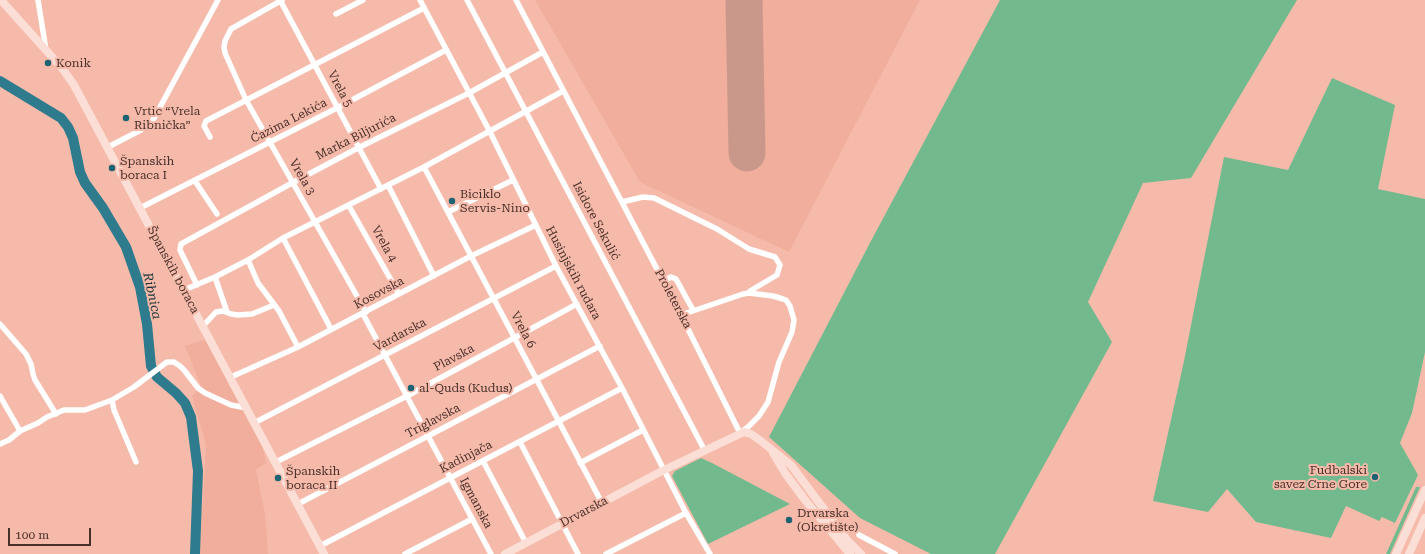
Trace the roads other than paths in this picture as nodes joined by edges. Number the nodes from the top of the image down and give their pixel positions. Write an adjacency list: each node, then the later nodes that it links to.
1 (2, 0): 12 (main road, Španskih boraca)
2 (38, 0): 12 (street)
3 (218, 0): 24 (street)
4 (281, 0): 14 (street, Vrela 5); 18 (street, Vrela 3)
5 (363, 0): 10 (street)
6 (420, 0): 9 (street, Husinjskih rudara)
7 (467, 0): 15 (street, Isidore Sekulić)
8 (516, 0): 13 (street, Proleterska)
9 (424, 8): 11 (street, Husinjskih rudara); 14 (street)
10 (336, 14)
11 (446, 50): 17 (street, Husinjskih rudara); 19 (street, Ćazima Lekića)
12 (46, 51): 24 (main road, Španskih boraca)
13 (543, 52): 15 (street, Marka Biljurića); 16 (street, Proleterska)
14 (314, 65): 18 (street); 19 (street, Vrela 5)
15 (506, 73): 17 (street, Marka Biljurića); 20 (street, Isidore Sekulić)
16 (563, 91): 20 (street); 32 (street, Proleterska)
17 (469, 93): 21 (street, Husinjskih rudara); 25 (street, Marka Biljurića)
18 (246, 100): 22 (street); 23 (street, Vrela 3)
19 (337, 108): 23 (street, Ćazima Lekića); 25 (street, Vrela 5)
20 (526, 112): 21 (street); 81 (street, Isidore Sekulić)
21 (490, 132): 26 (street); 27 (street, Husinjskih rudara)
22 (210, 137)
23 (270, 142): 28 (street, Ćazima Lekića); 29 (street, Vrela 3)
24 (108, 147): 34 (main road, Španskih boraca)
25 (358, 148): 29 (street, Marka Biljurića); 31 (street, Vrela 5)
26 (424, 167): 30 (street); 35 (street, Vrela 6)
27 (513, 180): 35 (street); 38 (street, Husinjskih rudara)
28 (195, 181): 34 (street, Ćazima Lekića); 36 (street)
29 (292, 183): 37 (street, Vrela 3); 46 (street, Marka Biljurića)
30 (388, 185): 31 (street); 43 (street)
31 (381, 189): 33 (street)
32 (622, 202): 45 (street, Proleterska); 48 (street)
33 (349, 206): 37 (street); 49 (street, Vrela 4)
34 (140, 208): 47 (main road, Španskih boraca)
35 (448, 212): 40 (street, Vrela 6)
36 (217, 214)
37 (316, 222): 39 (street); 55 (street, Vrela 3)
38 (536, 225): 40 (street, Kosovska); 42 (street, Husinjskih rudara)
39 (283, 238): 41 (street); 59 (street)
40 (471, 256): 43 (street, Kosovska); 50 (street, Vrela 6)
41 (248, 260): 44 (street); 52 (street)
42 (556, 266): 50 (street, Vardarska); 51 (street, Husinjskih rudara)
43 (434, 276): 49 (street, Kosovska)
44 (215, 277): 46 (street); 54 (street)
45 (664, 282): 53 (street); 56 (street, Proleterska)
46 (198, 285): 47 (street)
47 (184, 290): 58 (main road, Španskih boraca)
48 (749, 293): 53 (street); 76 (street)
49 (399, 294): 55 (street, Kosovska)
50 (493, 298): 60 (street, Vrela 6); 63 (street, Vardarska)
51 (577, 304): 60 (street, Plavska); 61 (street, Husinjskih rudara)
52 (274, 305): 54 (street); 62 (street)
53 (693, 310): 56 (street)
54 (227, 312): 58 (street)
55 (364, 313): 59 (street, Kosovska); 63 (street, Igmanska)
56 (681, 315): 76 (street, Proleterska)
57 (0, 324): 71 (street)
58 (203, 326): 64 (main road, Španskih boraca)
59 (331, 330): 62 (street, Kosovska)
60 (515, 338): 65 (street, Vrela 6); 68 (street, Plavska)
61 (600, 346): 65 (street, Triglavska); 66 (street, Husinjskih rudara)
62 (298, 347): 64 (street, Kosovska)
63 (386, 355): 68 (street, Igmanska); 73 (street, Vardarska)
64 (231, 377): 70 (main road, Španskih boraca)
65 (536, 379): 72 (street, Vrela 6); 77 (street, Triglavska)
66 (622, 388): 72 (street, Kadinjača); 74 (street, Husinjskih rudara)
67 (0, 396): 75 (street)
68 (407, 396): 77 (street, Igmanska); 84 (street, Plavska)
69 (112, 400): 70 (street); 71 (street); 83 (street)
70 (247, 408): 73 (main road, Španskih boraca)
71 (56, 414): 75 (street)
72 (559, 421): 78 (street, Kadinjača); 85 (street, Vrela 6)
73 (254, 423): 84 (main road, Španskih boraca)
74 (643, 430): 85 (street); 86 (street, Husinjskih rudara)
75 (20, 431): 79 (street)
76 (740, 433): 80 (main road); 81 (main road)
77 (428, 436): 87 (street, Igmanska); 90 (street, Triglavska)
78 (520, 442): 82 (street, Kadinjača); 94 (street)
79 (0, 444)
80 (770, 449): 105 (main road); 106 (main road)
81 (705, 451): 86 (main road)
82 (484, 461): 87 (street, Kadinjača); 96 (street)
83 (136, 462)
84 (276, 462): 90 (main road, Španskih boraca)
85 (580, 463): 89 (street, Vrela 6)
86 (664, 470): 89 (main road, Drvarska); 91 (street, Husinjskih rudara)
87 (450, 478): 93 (street, Igmanska); 97 (street, Kadinjača)
88 (1425, 490): 108 (main road)
89 (602, 503): 94 (main road, Drvarska)
90 (298, 504): 97 (main road, Španskih boraca)
91 (686, 513): 103 (street); 104 (street, Husinjskih rudara)
92 (1425, 518): 109 (main road)
93 (472, 519): 99 (street); 100 (street, Igmanska)
94 (563, 524): 96 (main road, Drvarska); 102 (street)
95 (859, 535): 107 (street)
96 (526, 543): 101 (main road, Drvarska)
97 (320, 546): 98 (main road, Španskih boraca)
98 (324, 554)
99 (405, 554)
100 (491, 554)
101 (505, 554)
102 (578, 554)
103 (606, 554)
104 (709, 554)
105 (850, 554)
106 (861, 554)
107 (895, 554)
108 (1396, 554)
109 (1409, 554)

